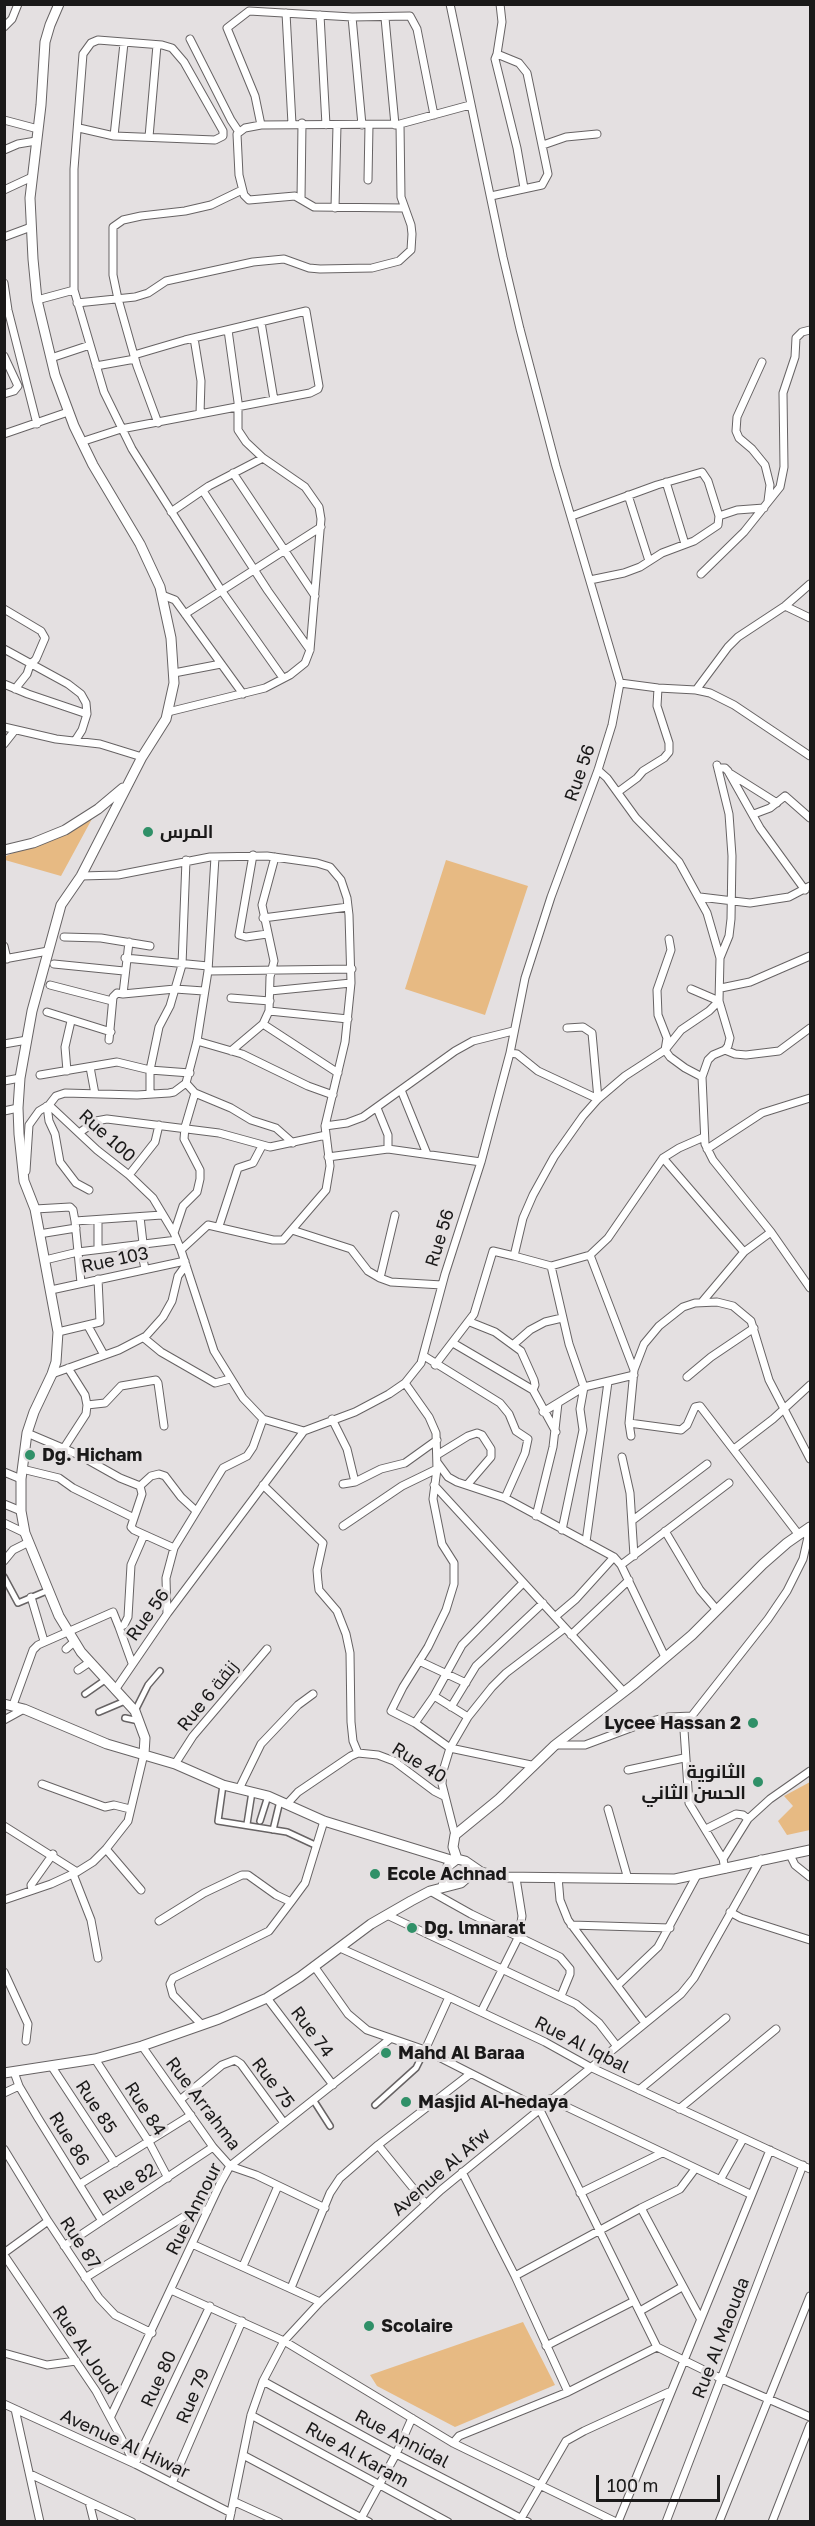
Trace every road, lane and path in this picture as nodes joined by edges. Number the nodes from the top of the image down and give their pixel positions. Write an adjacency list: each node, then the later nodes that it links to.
1 (18, 4): 9 (street)
2 (59, 4): 25 (street)
3 (450, 4): 14 (street)
4 (500, 4): 13 (street)
5 (286, 13): 6 (street); 18 (street); 21 (street)
6 (320, 15): 7 (street); 19 (street)
7 (352, 17): 8 (street); 23 (street)
8 (385, 18): 15 (street); 20 (street)
9 (4, 27)
10 (190, 39): 26 (street)
11 (124, 43): 12 (street); 24 (street); 28 (street)
12 (157, 45): 29 (street); 29 (street)
13 (497, 54): 31 (street); 35 (street)
14 (470, 105): 15 (street); 38 (street)
15 (435, 116): 20 (street)
16 (4, 120): 25 (street)
17 (302, 123): 18 (street); 19 (street); 39 (street)
18 (292, 124): 21 (street)
19 (326, 124): 22 (street)
20 (397, 124): 23 (street); 41 (street)
21 (261, 125): 26 (street)
22 (337, 125): 23 (street); 40 (street)
23 (365, 125): 34 (street)
24 (79, 128): 28 (street); 45 (street)
25 (38, 129): 30 (street)
26 (239, 132): 37 (street)
27 (597, 134): 31 (street)
28 (114, 136): 29 (street)
29 (149, 137)
30 (36, 141): 32 (street); 33 (street)
31 (543, 146): 35 (street)
32 (4, 150)
33 (32, 177): 36 (street); 42 (street)
34 (368, 180)
35 (524, 188): 38 (street)
36 (4, 190)
37 (242, 190): 39 (street); 46 (street)
38 (491, 196): 76 (street)
39 (301, 199): 40 (street)
40 (335, 207): 41 (street)
41 (404, 208): 46 (street)
42 (31, 227): 43 (street); 47 (street)
43 (4, 237)
44 (4, 283): 65 (street)
45 (74, 290): 47 (street); 48 (street)
46 (118, 299): 48 (street); 55 (street)
47 (38, 300): 56 (street)
48 (77, 303): 53 (street)
49 (261, 322): 50 (street); 60 (street); 60 (street)
50 (228, 330): 52 (street); 61 (street)
51 (810, 330): 74 (street)
52 (194, 338): 55 (street); 63 (street)
53 (90, 345): 56 (street); 58 (street)
54 (4, 356): 59 (street)
55 (134, 357): 58 (street); 64 (street)
56 (51, 358): 62 (street)
57 (762, 362): 74 (street)
58 (96, 366): 66 (street)
59 (4, 394)
60 (274, 400): 61 (street)
61 (238, 406): 63 (street); 69 (street)
62 (68, 412): 65 (street); 68 (street)
63 (200, 414): 64 (street)
64 (158, 423): 66 (street)
65 (37, 424): 67 (street)
66 (121, 429): 68 (street); 75 (street)
67 (4, 434)
68 (81, 442): 87 (street)
69 (263, 458): 70 (street); 78 (street)
70 (233, 473): 72 (street); 80 (street)
71 (666, 482): 73 (street); 77 (street); 79 (street)
72 (203, 490): 75 (street); 82 (street)
73 (628, 495): 76 (street); 81 (street)
74 (765, 507): 77 (street); 83 (street)
75 (171, 512): 86 (street)
76 (572, 516): 84 (street)
77 (719, 516): 79 (street)
78 (321, 527): 80 (street); 88 (street)
79 (686, 544): 81 (street)
80 (283, 550): 82 (street); 88 (street)
81 (649, 561): 84 (street)
82 (254, 569): 86 (street); 94 (street)
83 (701, 574)
84 (590, 580): 99 (street)
85 (810, 584): 89 (street)
86 (221, 590): 91 (street); 98 (street)
87 (162, 595): 91 (street); 97 (street)
88 (315, 597): 94 (street)
89 (785, 606): 92 (street); 103 (street)
90 (4, 609): 96 (street)
91 (185, 614): 95 (street)
92 (810, 618)
93 (4, 649): 96 (street)
94 (310, 650): 98 (street)
95 (221, 664): 97 (street); 104 (street)
96 (30, 665): 102 (street); 106 (street)
97 (174, 673): 105 (street)
98 (283, 678): 104 (street)
99 (620, 683): 101 (street); 113 (street, Rue 56)
100 (4, 684): 102 (street)
101 (658, 688): 103 (street); 116 (street)
102 (15, 689): 106 (street)
103 (696, 690): 111 (street)
104 (243, 694): 105 (street)
105 (168, 712): 112 (street)
106 (87, 714): 109 (street)
107 (4, 728): 108 (street)
108 (15, 730): 109 (street); 110 (street)
109 (75, 741): 112 (street)
110 (4, 744)
111 (810, 756)
112 (142, 757): 115 (street)
113 (598, 770): 116 (street); 167 (street, Rue 56)
114 (730, 773): 117 (street); 118 (street); 128 (street)
115 (129, 782): 120 (street); 125 (street)
116 (618, 792): 127 (street)
117 (777, 803): 118 (street); 119 (street)
118 (754, 814): 126 (street)
119 (810, 818)
120 (4, 850)
121 (253, 855): 122 (street); 123 (street); 131 (street)
122 (215, 857): 124 (street); 144 (street)
123 (275, 857): 129 (street); 130 (street)
124 (186, 860): 125 (street); 142 (street)
125 (81, 876): 137 (street)
126 (808, 888): 128 (street)
127 (700, 897): 128 (street); 140 (street)
128 (731, 902): 140 (street)
129 (348, 906): 130 (street); 145 (street)
130 (263, 918): 131 (street)
131 (267, 934): 146 (street)
132 (64, 937): 134 (street)
133 (669, 939): 171 (street)
134 (129, 942): 136 (street); 139 (street)
135 (4, 946): 141 (street)
136 (150, 946)
137 (48, 951): 141 (street); 168 (street)
138 (810, 956): 150 (street)
139 (125, 958): 142 (street); 147 (street)
140 (720, 958): 150 (street)
141 (6, 959)
142 (182, 962): 144 (street); 151 (street)
143 (54, 964): 147 (street)
144 (208, 968): 146 (street); 153 (street)
145 (352, 969): 146 (street); 148 (street)
146 (273, 971): 154 (street)
147 (124, 972): 155 (street)
148 (351, 983): 154 (street); 162 (street)
149 (50, 985): 157 (street)
150 (720, 988): 159 (street)
151 (175, 989): 153 (street); 155 (street); 176 (street)
152 (691, 989): 159 (street)
153 (204, 991): 169 (street)
154 (270, 991): 158 (street)
155 (123, 994): 157 (street)
156 (231, 998): 158 (street)
157 (112, 1001): 163 (street)
158 (270, 1001): 160 (street)
159 (719, 1001): 171 (street); 172 (street)
160 (269, 1011): 162 (street); 164 (street)
161 (47, 1012): 163 (street)
162 (348, 1019): 179 (street)
163 (71, 1021): 177 (street)
164 (263, 1024): 173 (street); 179 (street)
165 (567, 1028): 191 (street)
166 (810, 1028): 172 (street)
167 (513, 1031): 174 (street, Rue 56); 185 (street)
168 (27, 1040): 170 (street); 182 (street)
169 (197, 1041): 173 (street); 178 (street)
170 (4, 1044)
171 (665, 1050): 181 (street); 191 (street)
172 (725, 1050): 181 (street)
173 (231, 1051): 189 (street)
174 (510, 1053): 191 (street); 209 (street, Rue 56)
175 (90, 1067): 176 (street); 177 (street); 187 (street)
176 (150, 1070): 178 (street); 188 (street)
177 (68, 1071): 180 (street)
178 (190, 1073): 184 (street)
179 (338, 1073): 189 (street)
180 (40, 1075)
181 (702, 1077): 201 (street)
182 (21, 1078): 183 (street); 193 (street)
183 (4, 1080)
184 (186, 1083): 186 (street); 188 (street)
185 (401, 1090): 194 (street); 206 (street)
186 (195, 1093): 198 (street); 202 (street)
187 (95, 1094): 188 (street); 192 (street)
188 (150, 1094)
189 (333, 1095): 197 (street)
190 (810, 1098): 205 (street)
191 (598, 1099): 229 (street)
192 (48, 1106): 199 (street, Rue 100); 211 (street); 212 (street)
193 (18, 1108): 195 (street); 211 (street)
194 (376, 1108): 197 (street); 204 (street)
195 (4, 1111)
196 (159, 1125): 198 (street); 199 (street); 210 (street)
197 (325, 1126): 200 (street)
198 (185, 1127): 203 (street); 223 (street)
199 (79, 1133): 210 (street, Rue 100)
200 (326, 1135): 202 (street); 207 (street)
201 (704, 1137): 205 (street); 208 (street)
202 (293, 1143): 203 (street)
203 (262, 1146): 219 (street)
204 (388, 1149): 206 (street); 207 (street)
205 (707, 1149): 221 (street)
206 (427, 1154): 209 (street)
207 (328, 1157): 220 (street)
208 (663, 1158): 228 (street); 230 (street)
209 (481, 1161): 238 (street, Rue 56)
210 (129, 1175): 214 (street, Rue 100)
211 (24, 1181): 213 (street)
212 (89, 1190)
213 (35, 1209): 218 (street); 222 (street)
214 (162, 1215): 216 (street); 223 (street, Rue 100)
215 (395, 1215): 235 (street)
216 (140, 1216): 217 (street); 224 (street)
217 (98, 1220): 218 (street); 225 (street)
218 (75, 1225): 222 (street); 227 (street)
219 (219, 1226): 220 (street); 226 (street)
220 (292, 1230): 235 (street)
221 (771, 1232): 228 (street); 239 (street)
222 (39, 1234): 231 (street)
223 (175, 1237): 224 (street); 226 (street, Rue 100)
224 (142, 1244): 225 (street); 234 (street)
225 (98, 1249): 227 (street)
226 (181, 1250): 232 (street, Rue 100)
227 (78, 1252): 231 (street); 237 (street)
228 (744, 1252): 241 (street)
229 (514, 1256): 233 (street); 243 (street)
230 (590, 1256): 233 (street); 254 (street)
231 (45, 1260): 240 (street)
232 (185, 1263): 234 (street, Rue 103); 247 (street); 257 (street, Rue 100)
233 (551, 1266): 242 (street)
234 (145, 1269): 236 (street, Rue 103)
235 (380, 1278): 238 (street)
236 (98, 1279): 237 (street, Rue 103); 244 (street)
237 (81, 1283): 240 (street, Rue 103)
238 (442, 1285): 251 (street, Rue 56)
239 (810, 1288)
240 (51, 1290): 246 (street)
241 (702, 1302): 245 (street); 254 (street)
242 (562, 1318): 249 (street); 261 (street)
243 (470, 1322): 248 (street); 249 (street)
244 (88, 1326): 246 (street); 250 (street)
245 (754, 1328): 256 (street); 265 (street)
246 (58, 1332): 255 (street)
247 (144, 1338): 250 (street); 257 (street)
248 (453, 1343): 252 (street); 262 (street)
249 (514, 1344): 262 (street)
250 (104, 1355): 253 (street)
251 (424, 1356): 252 (street); 259 (street, Rue 56)
252 (435, 1365): 291 (street)
253 (68, 1368): 255 (street); 264 (street)
254 (634, 1372): 258 (street); 269 (street)
255 (52, 1374): 273 (street)
256 (687, 1377)
257 (230, 1378): 267 (street, Rue 100)
258 (608, 1382): 261 (street); 306 (street)
259 (405, 1383): 268 (street, Rue 56); 275 (street)
260 (810, 1385): 265 (street)
261 (584, 1387): 263 (street); 300 (street)
262 (533, 1390): 266 (street)
263 (558, 1403): 266 (street); 272 (street)
264 (87, 1405): 270 (street); 276 (street)
265 (784, 1410): 277 (street); 279 (street)
266 (543, 1412): 272 (street)
267 (263, 1419): 271 (street); 293 (street)
268 (332, 1419): 271 (street, Rue 56); 284 (street)
269 (629, 1423): 274 (street); 277 (street)
270 (164, 1426)
271 (304, 1431): 287 (street, Rue 56)
272 (556, 1432): 295 (street)
273 (27, 1433): 276 (street); 283 (street)
274 (631, 1436)
275 (437, 1440): 280 (street); 284 (street)
276 (64, 1448): 290 (street)
277 (734, 1449): 302 (street)
278 (622, 1457): 297 (street)
279 (810, 1459)
280 (437, 1462): 288 (street); 289 (street); 289 (street); 299 (street)
281 (707, 1464): 297 (street)
282 (4, 1472): 283 (street)
283 (22, 1474): 294 (street); 296 (street)
284 (355, 1482): 286 (street)
285 (729, 1483): 301 (street)
286 (343, 1484)
287 (263, 1485): 323 (street, Rue 56); 361 (street)
288 (434, 1485): 316 (street); 334 (street)
289 (467, 1485): 291 (street)
290 (140, 1486): 293 (street); 296 (street)
291 (505, 1498): 295 (street)
292 (4, 1504): 294 (street)
293 (195, 1510): 308 (street)
294 (21, 1511): 303 (street)
295 (536, 1516): 300 (street)
296 (134, 1518): 304 (street)
297 (633, 1520): 310 (street)
298 (4, 1523): 303 (street)
299 (343, 1526)
300 (562, 1530): 306 (street)
301 (665, 1531): 310 (street); 321 (street)
302 (805, 1531): 321 (street); 353 (street)
303 (25, 1533): 305 (street)
304 (144, 1536): 308 (street); 320 (street)
305 (29, 1542): 309 (street); 317 (street)
306 (585, 1542): 311 (street)
307 (4, 1544): 309 (street)
308 (174, 1548): 323 (street)
309 (13, 1550): 312 (street)
310 (634, 1556): 313 (street)
311 (614, 1557): 313 (street); 324 (street)
312 (4, 1561)
313 (621, 1565): 315 (street)
314 (4, 1577): 318 (street)
315 (629, 1580): 328 (street); 333 (street)
316 (523, 1583): 319 (street); 339 (street)
317 (49, 1590): 318 (street); 327 (street)
318 (32, 1597): 329 (street)
319 (543, 1603): 324 (street); 341 (street)
320 (129, 1609): 322 (street); 325 (street)
321 (717, 1610): 333 (street)
322 (113, 1612): 325 (street); 327 (street)
323 (166, 1614): 336 (street, Rue 56)
324 (556, 1616): 326 (street)
325 (118, 1627): 336 (street)
326 (565, 1628): 328 (street); 354 (street)
327 (66, 1630): 329 (street); 330 (street)
328 (572, 1635): 343 (street)
329 (44, 1641): 348 (street)
330 (74, 1642): 331 (street); 335 (street)
331 (66, 1649)
332 (267, 1649): 364 (street, Rue 6 زنقة)
333 (665, 1657): 343 (street)
334 (418, 1661): 339 (street); 358 (street)
335 (90, 1662): 337 (street); 340 (street)
336 (132, 1663): 342 (street, Rue 56)
337 (78, 1670)
338 (160, 1671): 351 (street)
339 (445, 1673): 341 (street); 346 (street)
340 (105, 1680): 342 (street); 344 (street)
341 (466, 1683): 349 (street)
342 (115, 1690): 347 (street)
343 (624, 1692): 359 (street)
344 (85, 1694)
345 (313, 1694): 370 (street)
346 (434, 1696): 349 (street); 358 (street)
347 (125, 1701): 351 (street); 352 (street)
348 (9, 1705): 350 (street)
349 (451, 1707): 354 (street)
350 (24, 1709): 356 (street); 362 (street)
351 (135, 1711): 357 (street)
352 (99, 1712)
353 (692, 1716): 359 (street); 363 (street)
354 (468, 1717): 360 (street)
355 (125, 1718): 357 (street)
356 (4, 1720)
357 (140, 1721): 362 (street)
358 (415, 1723): 360 (street)
359 (555, 1745): 365 (street)
360 (450, 1748): 365 (street); 373 (street)
361 (358, 1753): 373 (street, Rue 40); 374 (street)
362 (144, 1754): 364 (street); 375 (street)
363 (684, 1758): 366 (street); 383 (street)
364 (175, 1764): 369 (street)
365 (531, 1766): 384 (street)
366 (628, 1770)
367 (810, 1771): 377 (street)
368 (42, 1784): 375 (street)
369 (223, 1785): 370 (street); 380 (street)
370 (239, 1789): 371 (street)
371 (252, 1792): 372 (street); 380 (street)
372 (268, 1796): 374 (street); 378 (street)
373 (444, 1796): 384 (street)
374 (284, 1803): 379 (street); 382 (street)
375 (130, 1809): 386 (street)
376 (609, 1809): 402 (street)
377 (748, 1819): 383 (street); 393 (street)
378 (260, 1821)
379 (324, 1821): 385 (street); 391 (street)
380 (247, 1824): 382 (street)
381 (6, 1829): 388 (street)
382 (273, 1830): 385 (street)
383 (706, 1830): 393 (street)
384 (455, 1835): 391 (street)
385 (315, 1845): 409 (street)
386 (106, 1849): 395 (street); 406 (street)
387 (810, 1850): 389 (street)
388 (52, 1854): 395 (street); 405 (street)
389 (790, 1855): 390 (street); 400 (street)
390 (761, 1859): 393 (street); 410 (street, Avenue Al Afw)
391 (453, 1862): 392 (street); 398 (street)
392 (468, 1864): 394 (street); 396 (street)
393 (724, 1864): 397 (street)
394 (481, 1872): 396 (street); 401 (street)
395 (75, 1873): 405 (street); 418 (street)
396 (470, 1875): 403 (street)
397 (697, 1875): 402 (street); 414 (street)
398 (448, 1877): 403 (street); 404 (street)
399 (558, 1877): 401 (street); 402 (street); 413 (street)
400 (810, 1877)
401 (516, 1878): 415 (street)
402 (628, 1879)
403 (457, 1883): 404 (street)
404 (442, 1887): 407 (street)
405 (32, 1890): 408 (street)
406 (141, 1890)
407 (430, 1891): 411 (street); 415 (street)
408 (4, 1900)
409 (291, 1902): 412 (street); 429 (street)
410 (730, 1912): 416 (street); 428 (street, Avenue Al Afw)
411 (387, 1914): 417 (street); 420 (street)
412 (159, 1921)
413 (571, 1924): 414 (street); 422 (street)
414 (670, 1928): 422 (street)
415 (519, 1936): 420 (street); 423 (street)
416 (810, 1940)
417 (340, 1948): 419 (street); 424 (street, Rue Al Iqbal)
418 (98, 1958)
419 (314, 1966): 425 (street); 431 (street)
420 (503, 1970): 423 (street); 426 (street)
421 (4, 1972): 432 (street)
422 (618, 1985): 428 (street)
423 (561, 1996): 433 (street)
424 (449, 1997): 426 (street, Rue Al Iqbal); 435 (street)
425 (267, 1998): 429 (street); 441 (street, Rue 74)
426 (482, 2012): 438 (street, Rue Al Iqbal)
427 (726, 2018): 443 (street)
428 (645, 2023): 433 (street, Avenue Al Afw)
429 (202, 2025): 434 (street)
430 (776, 2029): 450 (street)
431 (390, 2039): 435 (street); 441 (street, Rue Annour)
432 (26, 2041)
433 (616, 2045): 438 (street, Avenue Al Afw)
434 (142, 2046): 436 (street); 445 (street, Rue Arrahma)
435 (425, 2050): 440 (street); 448 (street)
436 (94, 2059): 437 (street); 455 (street, Rue 84)
437 (52, 2067): 439 (street); 461 (street, Rue 85)
438 (590, 2067): 443 (street, Rue Al Iqbal); 446 (street, Avenue Al Afw)
439 (9, 2073): 442 (street, Rue 86)
440 (470, 2074): 449 (street); 456 (street)
441 (333, 2085): 447 (street, Rue Annour)
442 (19, 2086): 444 (street); 469 (street, Rue 86)
443 (639, 2090): 450 (street, Rue Al Iqbal)
444 (4, 2093)
445 (180, 2100): 451 (street, Rue Arrahma); 452 (street, Rue 75)
446 (550, 2100): 449 (street, Avenue Al Afw); 460 (street)
447 (314, 2101): 452 (street, Rue Annour); 453 (street)
448 (375, 2105)
449 (539, 2108): 466 (street, Avenue Al Afw); 471 (street)
450 (679, 2109): 454 (street, Rue Al Iqbal)
451 (191, 2115): 455 (street); 457 (street, Rue Arrahma)
452 (284, 2123): 463 (street, Rue Annour)
453 (330, 2126)
454 (743, 2139): 459 (street, Rue Al Iqbal); 468 (street)
455 (149, 2142): 461 (street); 467 (street, Rue 84)
456 (378, 2145): 473 (street); 474 (street)
457 (213, 2147): 463 (street, Rue Arrahma); 467 (street, Rue 82)
458 (4, 2149): 477 (street, Rue 87)
459 (770, 2150): 462 (street, Rue Al Iqbal); 472 (street)
460 (662, 2153): 464 (street); 471 (street)
461 (115, 2163): 469 (street)
462 (803, 2165): 465 (street, Rue Al Iqbal); 503 (street, Rue Al Maouda)
463 (231, 2166): 470 (street, Rue Arrahma); 476 (street, Rue Annour)
464 (695, 2169): 468 (street); 475 (street)
465 (810, 2169)
466 (462, 2172): 473 (street, Avenue Al Afw); 484 (street)
467 (168, 2178): 478 (street, Rue 82)
468 (720, 2180): 472 (street)
469 (80, 2184): 478 (street, Rue 86)
470 (278, 2186): 474 (street, Rue Arrahma); 483 (street)
471 (580, 2193): 479 (street)
472 (750, 2194): 494 (street)
473 (426, 2204): 491 (street, Avenue Al Afw)
474 (325, 2208): 487 (street)
475 (641, 2208): 479 (street); 486 (street)
476 (208, 2210): 480 (street, Rue Annour); 485 (street)
477 (48, 2221): 481 (street, Rue 87); 482 (street)
478 (102, 2221): 481 (street, Rue 82)
479 (598, 2230): 484 (street); 490 (street)
480 (192, 2244): 483 (street); 488 (street, Rue Annour)
481 (64, 2246): 485 (street, Rue 87)
482 (4, 2254): 502 (street, Rue Al Joud)
483 (243, 2265): 487 (street)
484 (515, 2276): 498 (street)
485 (85, 2278): 496 (street, Rue 87)
486 (682, 2287): 493 (street); 494 (street)
487 (291, 2288): 491 (street)
488 (171, 2290): 492 (street); 496 (street, Rue Annour)
489 (810, 2296): 507 (street)
490 (634, 2301): 493 (street); 498 (street)
491 (320, 2302): 497 (street, Avenue Al Afw)
492 (210, 2306): 495 (street); 518 (street, Rue 80)
493 (640, 2311): 499 (street)
494 (700, 2318): 501 (street)
495 (242, 2321): 497 (street); 520 (street, Rue 79)
496 (152, 2333): 511 (street, Rue Annour)
497 (284, 2341): 504 (street, Avenue Al Afw); 513 (street)
498 (546, 2346): 505 (street)
499 (657, 2347): 501 (street); 505 (street)
500 (4, 2353): 502 (street)
501 (682, 2360): 503 (street); 506 (street)
502 (76, 2361): 511 (street, Rue Al Joud)
503 (722, 2379): 507 (street); 536 (street, Rue Al Maouda)
504 (263, 2380): 510 (street, Avenue Al Afw); 516 (street, Rue Annidal)
505 (568, 2392): 515 (street)
506 (669, 2392): 522 (street); 535 (street)
507 (768, 2399): 512 (street); 537 (street)
508 (4, 2404): 509 (street, Avenue Al Hiwar)
509 (15, 2409): 518 (street, Avenue Al Hiwar); 519 (street)
510 (251, 2415): 517 (street, Avenue Al Afw); 521 (street, Rue Al Karam)
511 (111, 2416): 518 (street, Rue Al Joud)
512 (810, 2417)
513 (412, 2418): 515 (street); 516 (street)
514 (810, 2425): 538 (street)
515 (453, 2443): 522 (street)
516 (396, 2454): 521 (street); 527 (street, Rue Annidal)
517 (243, 2455): 524 (street, Avenue Al Afw); 526 (street)
518 (135, 2464): 520 (street, Avenue Al Hiwar)
519 (30, 2474): 523 (street); 528 (street)
520 (172, 2483): 525 (street, Avenue Al Hiwar)
521 (378, 2484): 526 (street); 534 (street, Rue Al Karam)
522 (540, 2484): 527 (street); 535 (street)
523 (89, 2502): 529 (street); 530 (street)
524 (235, 2502): 525 (street, Avenue Al Afw); 532 (street)
525 (231, 2513): 531 (street, Avenue Al Afw)
526 (360, 2520): 533 (street)
527 (523, 2520)
528 (40, 2522)
529 (94, 2522)
530 (132, 2522)
531 (229, 2522)
532 (279, 2522)
533 (369, 2522)
534 (448, 2522)
535 (617, 2522)
536 (666, 2522)
537 (719, 2522)
538 (772, 2522)

